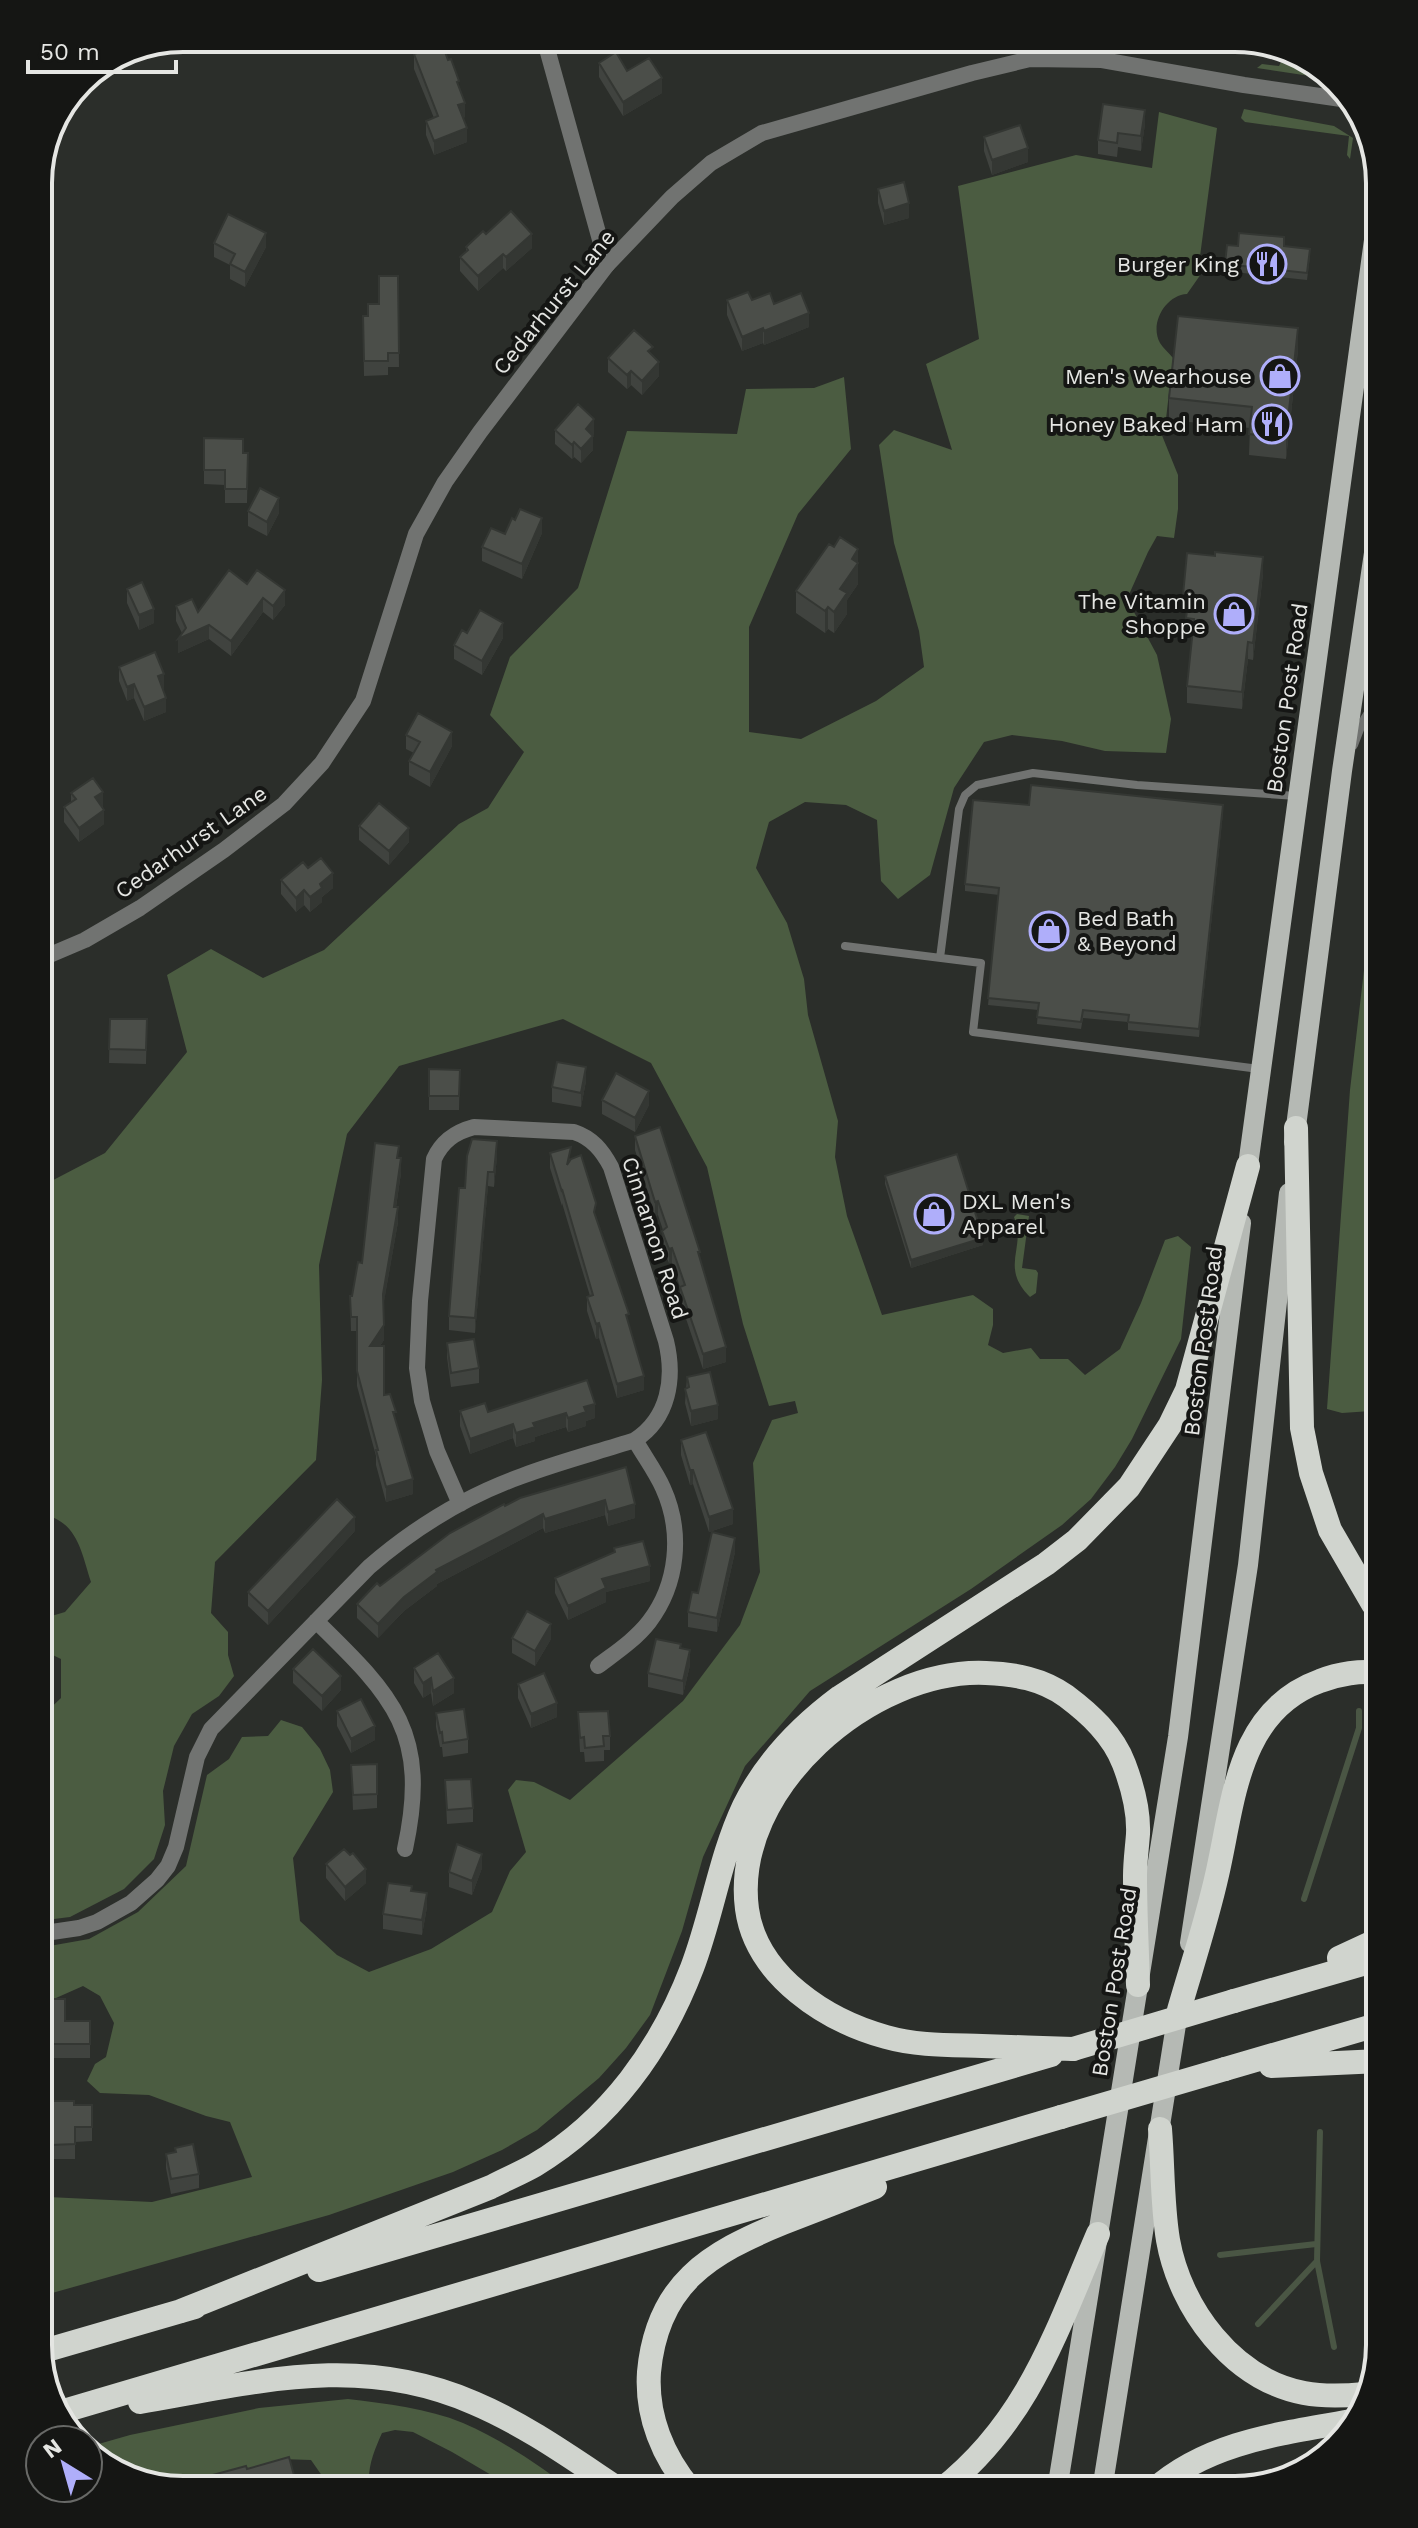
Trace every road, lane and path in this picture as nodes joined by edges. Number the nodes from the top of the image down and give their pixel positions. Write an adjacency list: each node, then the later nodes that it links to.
1 (548, 52): 3 (street)
2 (1334, 98): 3 (street, Cedarhurst Lane)
3 (607, 265): 10 (street, Cedarhurst Lane)
4 (1366, 298): 8 (main road, Boston Post Road)
5 (1366, 607): 7 (main road)
6 (1366, 716): 7 (lane)
7 (1342, 771): 13 (main road)
8 (1298, 796): 11 (lane); 12 (main road, Boston Post Road)
9 (845, 946): 11 (lane)
10 (52, 954)
11 (940, 958): 12 (lane)
12 (1260, 1069): 14 (main road, Boston Post Road)
13 (1296, 1128): 17 (highway); 27 (main road)
14 (1248, 1166): 25 (main road, Boston Post Road); 35 (highway)
15 (635, 1440): 16 (street); 16 (street, Cinnamon Road); 19 (street)
16 (460, 1504): 18 (street)
17 (1366, 1592)
18 (316, 1621): 21 (street); 22 (street)
19 (598, 1666)
20 (1366, 1671): 27 (highway)
21 (405, 1849)
22 (52, 1932)
23 (1366, 1945): 26 (highway)
24 (1366, 1963): 26 (highway)
25 (1138, 1985): 29 (highway); 34 (main road, Boston Post Road)
26 (1265, 1992): 29 (highway, bridge)
27 (1179, 2010): 32 (main road)
28 (1366, 2028): 31 (highway)
29 (1073, 2049): 35 (highway)
30 (1366, 2062): 31 (highway)
31 (1225, 2069): 33 (highway, bridge)
32 (1160, 2129): 37 (highway); 45 (main road)
33 (1007, 2133): 38 (highway); 42 (highway)
34 (1098, 2234): 43 (highway); 44 (main road, Boston Post Road)
35 (181, 2311): 36 (highway)
36 (52, 2348)
37 (1356, 2395)
38 (70, 2410)
39 (71, 2412): 41 (highway)
40 (1339, 2424): 46 (highway)
41 (598, 2476)
42 (680, 2476)
43 (956, 2476)
44 (1059, 2476)
45 (1104, 2476)
46 (1170, 2476)

